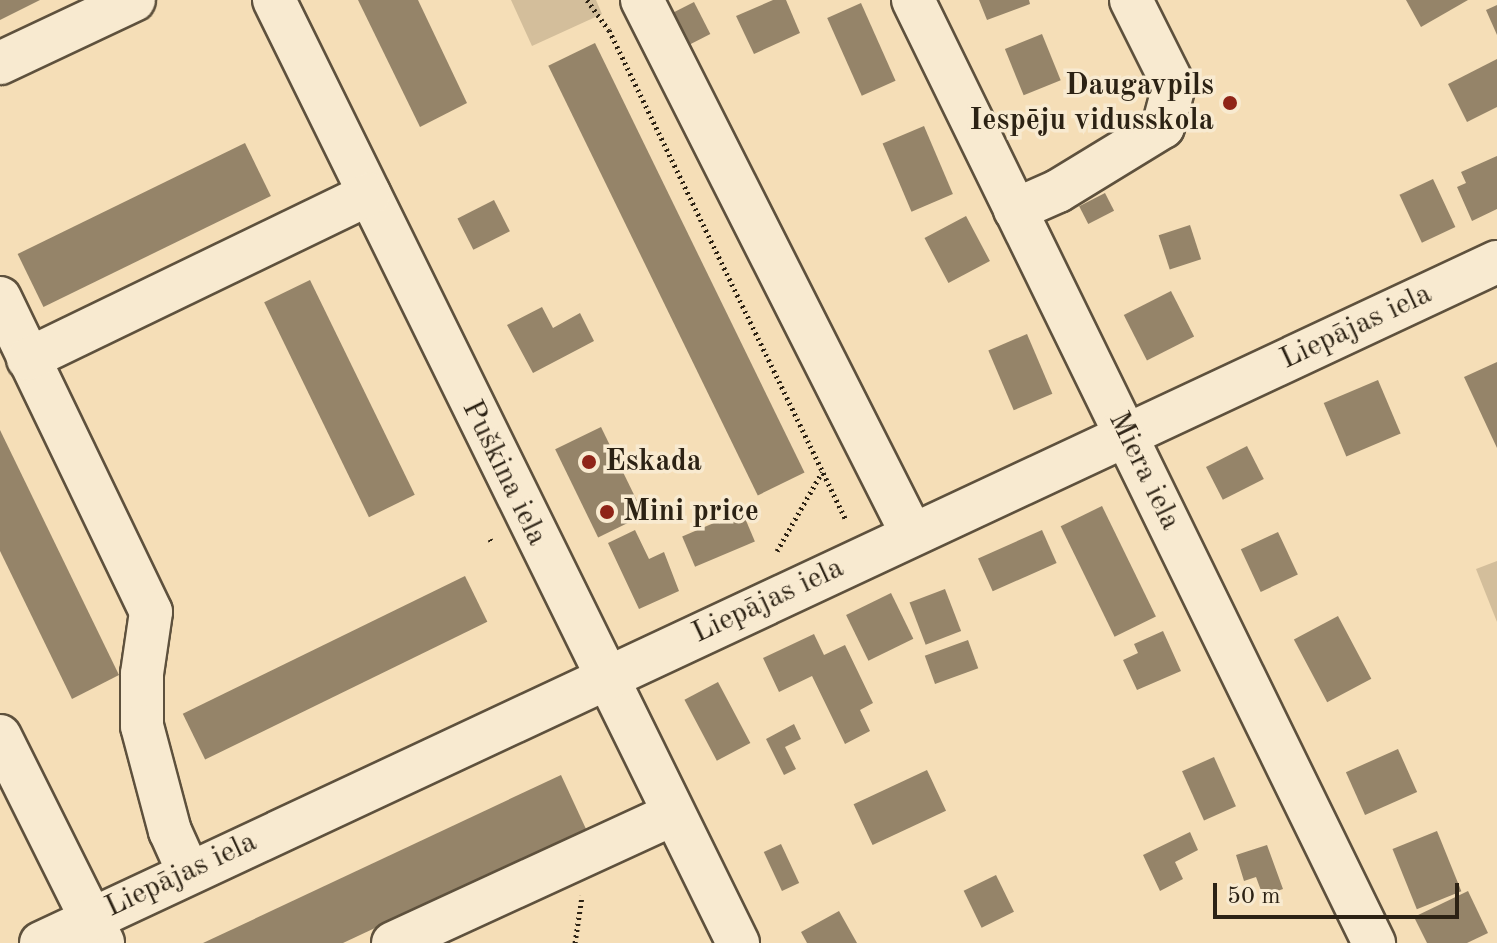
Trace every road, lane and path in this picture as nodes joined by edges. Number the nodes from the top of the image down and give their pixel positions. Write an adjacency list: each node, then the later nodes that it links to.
1 (134, 0): 7 (street)
2 (274, 0): 8 (street, Puškina iela)
3 (587, 0): 14 (path)
4 (642, 0): 16 (street)
5 (913, 0): 9 (street, Miera iela)
6 (1131, 0): 9 (street)
7 (0, 63)
8 (369, 194): 12 (street); 18 (street, Puškina iela)
9 (1015, 210): 13 (street, Miera iela)
10 (1496, 264): 13 (street, Liepājas iela)
11 (0, 298): 12 (street)
12 (28, 359): 21 (street)
13 (1126, 435): 16 (street, Liepājas iela); 28 (street, Miera iela)
14 (823, 471): 15 (path); 17 (path)
15 (846, 520)
16 (912, 534): 18 (street, Liepājas iela)
17 (777, 551)
18 (604, 678): 20 (street, Puškina iela); 21 (street, Liepājas iela)
19 (0, 736): 23 (street)
20 (671, 815): 25 (street); 27 (street, Puškina iela)
21 (188, 871): 23 (street, Liepājas iela)
22 (581, 904): 26 (path)
23 (97, 931): 24 (street, Liepājas iela)
24 (41, 943)
25 (393, 943)
26 (575, 943)
27 (738, 943)
28 (1374, 943)

